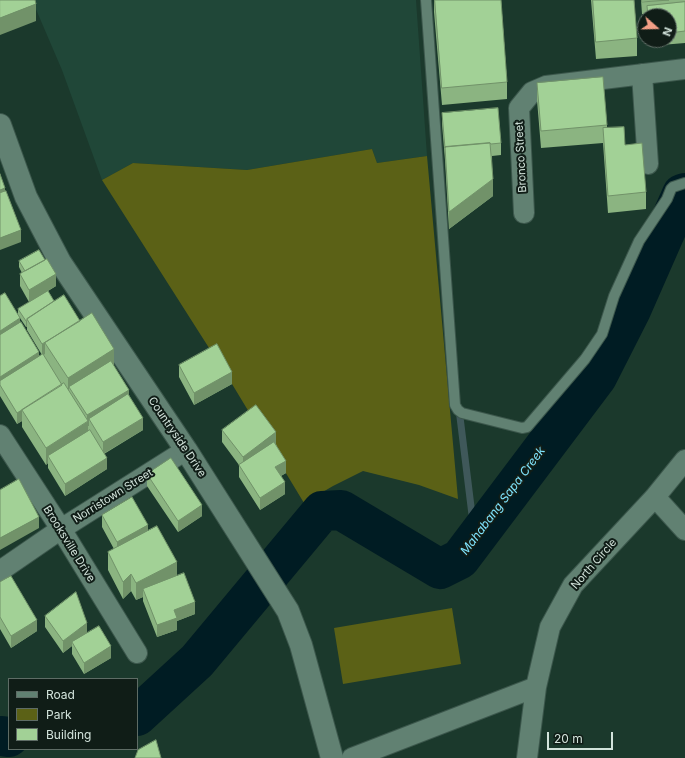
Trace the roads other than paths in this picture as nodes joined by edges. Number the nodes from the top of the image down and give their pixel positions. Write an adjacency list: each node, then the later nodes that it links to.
1 (426, 0): 6 (lane)
2 (685, 69): 3 (street, Bronco Street)
3 (642, 74): 5 (street); 7 (street, Bronco Street)
4 (0, 125): 9 (street, Countryside Drive)
5 (648, 164)
6 (685, 183)
7 (524, 213)
8 (0, 435): 12 (street, Brooksville Drive)
9 (186, 450): 12 (street, Norristown Street); 17 (street, Countryside Drive)
10 (685, 460): 11 (street, North Circle)
11 (655, 497): 13 (street); 16 (street, North Circle)
12 (61, 529): 14 (street, Norristown Street); 15 (street, Brooksville Drive)
13 (685, 530)
14 (0, 571)
15 (137, 653)
16 (536, 687): 18 (street); 19 (street, North Circle)
17 (332, 758)
18 (352, 758)
19 (527, 758)

